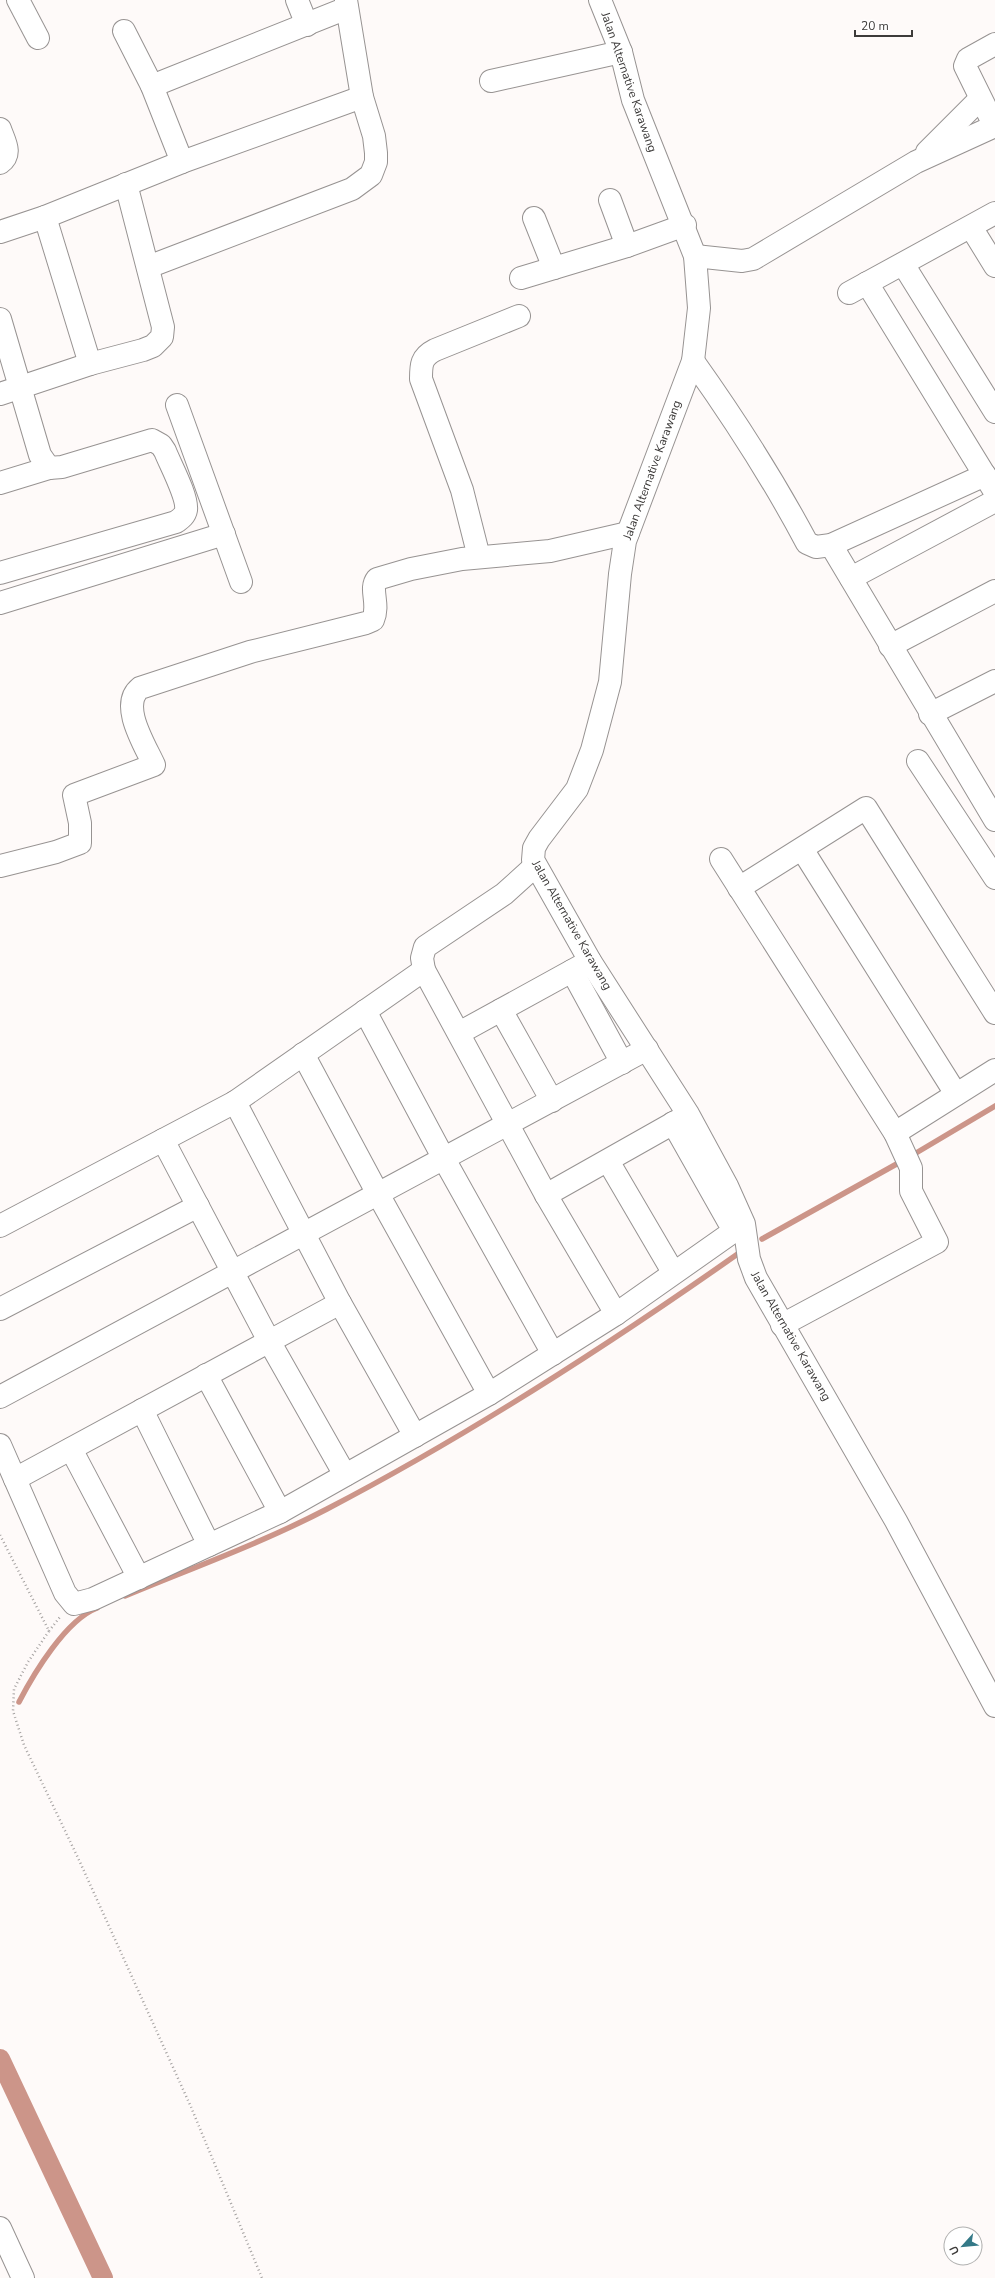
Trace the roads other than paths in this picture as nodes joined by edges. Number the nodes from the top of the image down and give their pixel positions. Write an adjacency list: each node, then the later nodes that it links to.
1 (18, 0): 7 (street)
2 (297, 0): 5 (street)
3 (600, 0): 9 (street, Jalan Alternative Karawang)
4 (347, 4): 5 (street); 12 (street)
5 (307, 25): 11 (street)
6 (124, 31): 11 (street)
7 (38, 38)
8 (995, 44): 13 (street)
9 (621, 52): 10 (street); 24 (street, Jalan Alternative Karawang)
10 (491, 81)
11 (152, 86): 16 (street)
12 (362, 97): 16 (street); 31 (street)
13 (980, 99): 14 (street); 17 (street)
14 (995, 126): 17 (street)
15 (0, 129): 18 (street)
16 (182, 162): 19 (street)
17 (916, 162): 28 (street)
18 (0, 163)
19 (126, 184): 22 (street); 31 (street)
20 (610, 200): 27 (street)
21 (995, 213): 25 (street)
22 (45, 218): 26 (street); 37 (street)
23 (534, 218): 32 (street)
24 (685, 225): 27 (street); 28 (street, Jalan Alternative Karawang)
25 (971, 227): 29 (street); 30 (street)
26 (0, 232)
27 (627, 246): 32 (street)
28 (695, 256): 36 (street, Jalan Alternative Karawang)
29 (903, 264): 40 (street); 43 (street)
30 (995, 266)
31 (148, 267): 37 (street)
32 (554, 268): 33 (street)
33 (521, 278)
34 (519, 316): 48 (street)
35 (0, 319): 38 (street)
36 (693, 361): 45 (street, Jalan Alternative Karawang); 47 (street)
37 (90, 364): 38 (street)
38 (10, 392): 41 (street)
39 (177, 405): 46 (street)
40 (995, 412)
41 (49, 468): 42 (street); 49 (street)
42 (0, 483)
43 (990, 483): 47 (street)
44 (995, 501): 50 (street)
45 (628, 533): 48 (street); 62 (street, Jalan Alternative Karawang)
46 (224, 534): 51 (street); 53 (street)
47 (831, 545): 50 (street)
48 (479, 557): 61 (street)
49 (0, 573)
50 (851, 578): 54 (street)
51 (241, 582)
52 (995, 591): 54 (street)
53 (0, 602)
54 (890, 646): 56 (street)
55 (994, 684): 56 (street)
56 (930, 714): 58 (street)
57 (918, 761): 63 (street)
58 (995, 820)
59 (802, 849): 64 (street); 69 (street); 75 (street)
60 (721, 859): 64 (street)
61 (0, 866)
62 (536, 866): 65 (street, Jalan Alternative Karawang); 66 (street)
63 (995, 878)
64 (739, 888): 80 (street)
65 (581, 966): 67 (street); 71 (street, Jalan Alternative Karawang); 73 (street)
66 (424, 970): 68 (street); 70 (street)
67 (501, 1010): 70 (street); 76 (street)
68 (365, 1011): 72 (street); 82 (street)
69 (995, 1013)
70 (459, 1033): 79 (street)
71 (647, 1049): 73 (street); 78 (street, Jalan Alternative Karawang)
72 (303, 1054): 77 (street); 84 (street)
73 (622, 1063): 76 (street)
74 (995, 1070): 75 (street)
75 (956, 1094): 80 (street)
76 (552, 1101): 79 (street)
77 (235, 1102): 81 (street); 88 (street)
78 (681, 1119): 83 (street); 90 (street); 94 (street, Jalan Alternative Karawang)
79 (508, 1124): 82 (street); 85 (street)
80 (895, 1133): 94 (street)
81 (163, 1140): 86 (street); 87 (street)
82 (444, 1159): 84 (street); 96 (street)
83 (608, 1161): 85 (street); 90 (street)
84 (378, 1194): 88 (street); 98 (street)
85 (546, 1194): 93 (street)
86 (198, 1206): 89 (street); 92 (street)
87 (0, 1226)
88 (304, 1234): 89 (street); 91 (street)
89 (233, 1272): 95 (street); 99 (street)
90 (673, 1272): 93 (street)
91 (340, 1302): 95 (street); 101 (street)
92 (0, 1309)
93 (616, 1314): 96 (street)
94 (782, 1325): 109 (street, Jalan Alternative Karawang)
95 (269, 1341): 97 (street); 104 (street)
96 (553, 1354): 98 (street)
97 (206, 1375): 100 (street); 106 (street)
98 (490, 1394): 101 (street)
99 (0, 1397)
100 (142, 1410): 103 (street); 107 (street)
101 (415, 1436): 104 (street)
102 (0, 1445): 105 (street)
103 (71, 1449): 105 (street); 108 (street)
104 (345, 1475): 106 (street)
105 (15, 1479): 108 (street)
106 (280, 1512): 107 (street)
107 (209, 1544): 108 (street)
108 (139, 1578)
109 (995, 1706)
110 (0, 2228): 111 (street)
111 (23, 2278)

